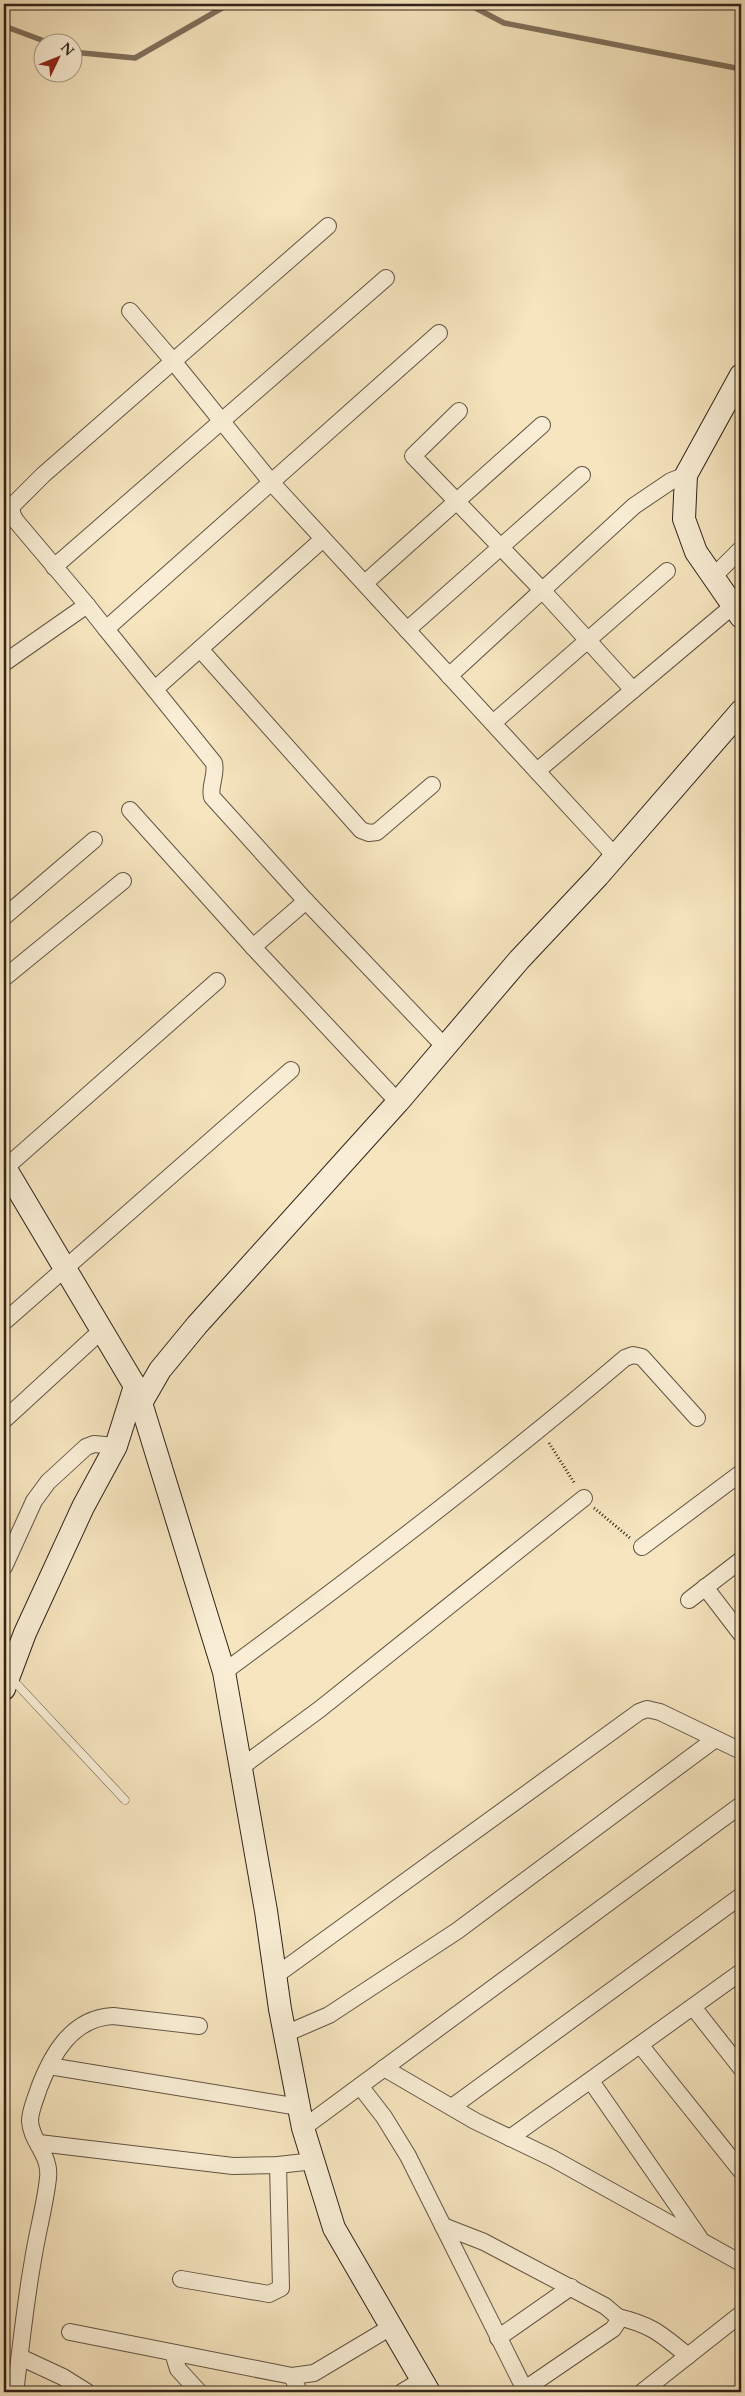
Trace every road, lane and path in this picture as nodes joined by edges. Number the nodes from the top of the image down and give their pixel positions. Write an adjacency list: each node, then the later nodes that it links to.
1 (328, 226): 5 (street)
2 (386, 278): 8 (street)
3 (130, 311): 5 (street)
4 (439, 333): 12 (street)
5 (173, 361): 8 (street); 17 (street)
6 (741, 375): 11 (main road)
7 (459, 411): 13 (street)
8 (221, 423): 12 (street); 17 (street)
9 (542, 425): 13 (street)
10 (582, 474): 15 (street)
11 (686, 475): 19 (main road); 21 (street)
12 (271, 482): 14 (street); 24 (street)
13 (457, 502): 15 (street); 20 (street)
14 (323, 539): 20 (street); 27 (street)
15 (501, 548): 21 (street); 25 (street)
16 (741, 549): 19 (street)
17 (54, 567): 22 (street)
18 (667, 571): 26 (street)
19 (714, 576): 23 (main road)
20 (364, 584): 25 (street)
21 (542, 590): 26 (street); 29 (street)
22 (87, 605): 24 (street); 28 (street)
23 (738, 611): 31 (street)
24 (106, 630): 30 (street)
25 (407, 630): 29 (street)
26 (588, 640): 31 (street); 33 (street)
27 (200, 649): 30 (street); 35 (street)
28 (4, 663)
29 (449, 676): 33 (street)
30 (155, 690): 40 (street)
31 (633, 690): 34 (street)
32 (741, 711): 38 (main road)
33 (493, 723): 34 (street)
34 (537, 771): 38 (street)
35 (432, 785)
36 (130, 810): 42 (street)
37 (94, 840): 41 (street)
38 (615, 856): 45 (main road)
39 (123, 881): 43 (street)
40 (306, 901): 42 (street); 45 (street)
41 (4, 917)
42 (253, 947): 47 (street)
43 (4, 978)
44 (217, 981): 48 (street)
45 (444, 1046): 47 (main road)
46 (291, 1070): 49 (street)
47 (398, 1102): 52 (main road)
48 (4, 1167): 49 (main road)
49 (65, 1267): 50 (street); 51 (main road)
50 (4, 1322)
51 (102, 1330): 52 (main road); 54 (street)
52 (138, 1394): 55 (main road); 64 (main road)
53 (697, 1418): 64 (street)
54 (4, 1420)
55 (116, 1446): 60 (street); 65 (main road)
56 (741, 1473): 58 (street)
57 (584, 1498): 68 (street)
58 (642, 1547)
59 (741, 1560): 61 (street)
60 (4, 1567)
61 (705, 1587): 62 (street); 63 (street)
62 (689, 1600)
63 (741, 1634)
64 (224, 1672): 68 (main road)
65 (6, 1682): 69 (lane)
66 (714, 1740): 67 (street); 73 (street); 76 (street)
67 (741, 1751)
68 (240, 1768): 73 (main road)
69 (125, 1800)
70 (741, 1805): 79 (street)
71 (741, 1896): 83 (street)
72 (741, 1972): 74 (street)
73 (275, 1976): 76 (main road)
74 (694, 2007): 77 (street); 80 (street)
75 (199, 2026): 78 (street)
76 (285, 2034): 84 (main road)
77 (641, 2046): 81 (street); 89 (street)
78 (49, 2066): 84 (street); 86 (street)
79 (384, 2068): 82 (street); 83 (street)
80 (741, 2068)
81 (591, 2081): 85 (street); 91 (street)
82 (360, 2086): 84 (street); 90 (street)
83 (452, 2107): 85 (street)
84 (301, 2117): 87 (main road)
85 (510, 2138): 91 (street)
86 (39, 2143): 88 (street); 102 (street)
87 (314, 2161): 88 (street); 97 (main road)
88 (278, 2165): 93 (street)
89 (741, 2171)
90 (443, 2226): 94 (street); 99 (street)
91 (702, 2241): 92 (street)
92 (741, 2263)
93 (181, 2279)
94 (571, 2287): 96 (street); 99 (street)
95 (741, 2314): 101 (street)
96 (618, 2317): 101 (street); 105 (street)
97 (391, 2327): 103 (street); 104 (main road)
98 (70, 2332): 100 (street)
99 (498, 2338): 105 (street)
100 (173, 2353): 103 (street); 108 (street)
101 (688, 2356): 111 (street)
102 (14, 2365): 106 (street); 107 (street)
103 (292, 2376): 109 (street)
104 (426, 2386): 110 (street)
105 (525, 2391)
106 (15, 2392)
107 (87, 2392)
108 (199, 2392)
109 (299, 2392)
110 (402, 2392)
111 (642, 2392)

